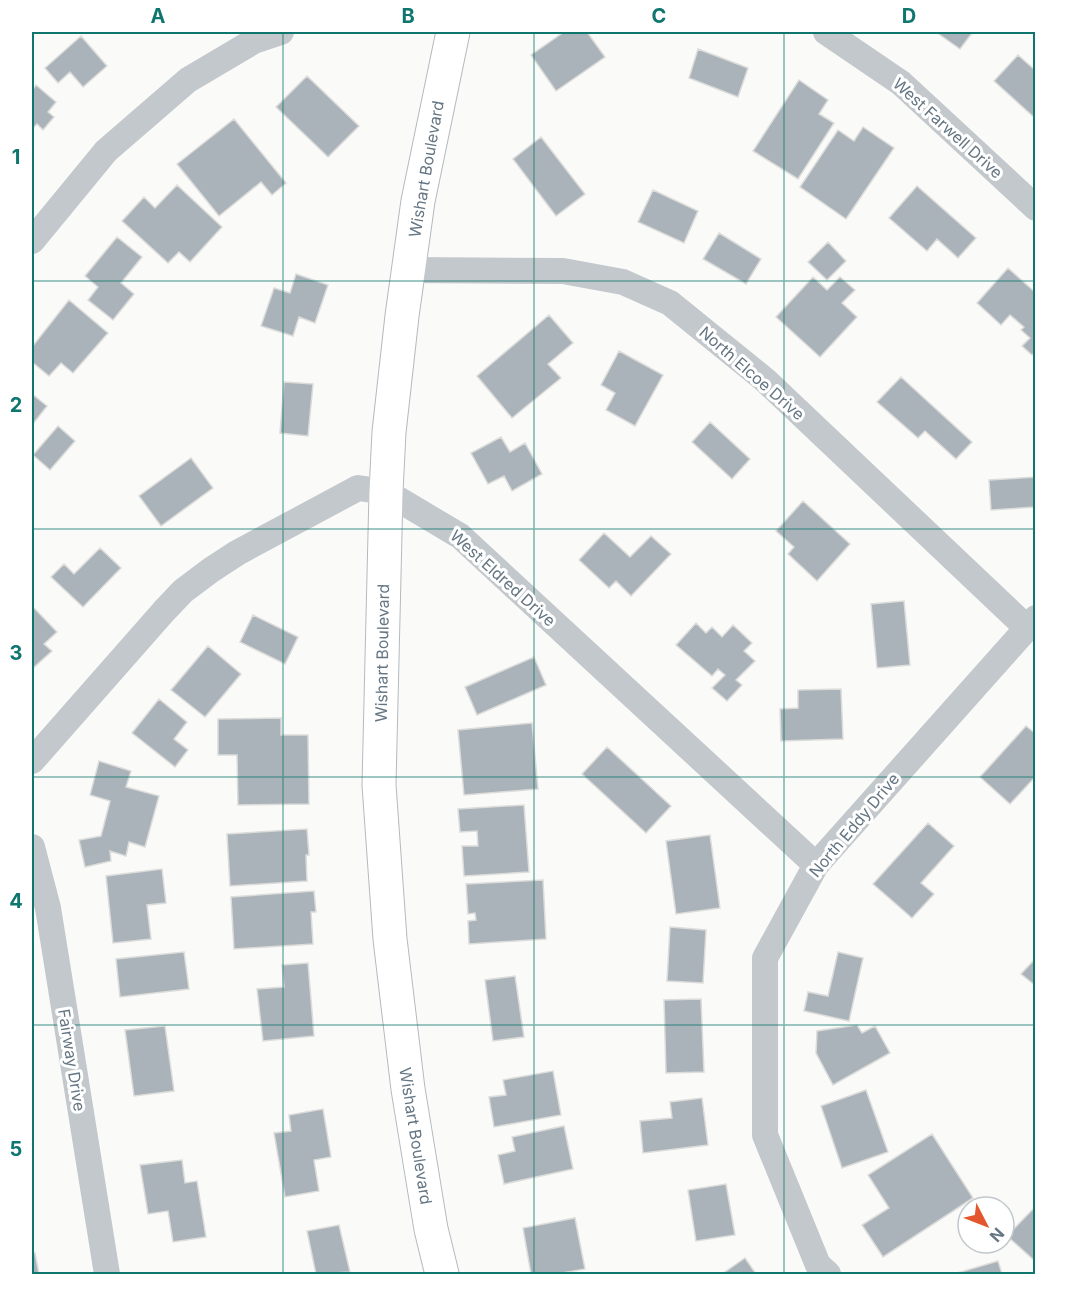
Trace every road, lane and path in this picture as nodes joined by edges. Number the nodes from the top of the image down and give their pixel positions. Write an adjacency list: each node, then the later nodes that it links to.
1 (281, 32): 5 (street)
2 (453, 32): 6 (street, Wishart Boulevard)
3 (826, 32): 4 (street, West Farwell Drive)
4 (1035, 208)
5 (32, 241)
6 (409, 270): 7 (street, Wishart Boulevard); 8 (street, North Elcoe Drive)
7 (386, 492): 9 (street, West Eldred Drive); 11 (street, West Eldred Drive); 13 (street, Wishart Boulevard)
8 (1031, 623): 11 (street, North Eddy Drive)
9 (32, 761)
10 (32, 847): 12 (street, Fairway Drive)
11 (816, 865): 14 (street, North Eddy Drive)
12 (107, 1275)
13 (442, 1275)
14 (828, 1275)

